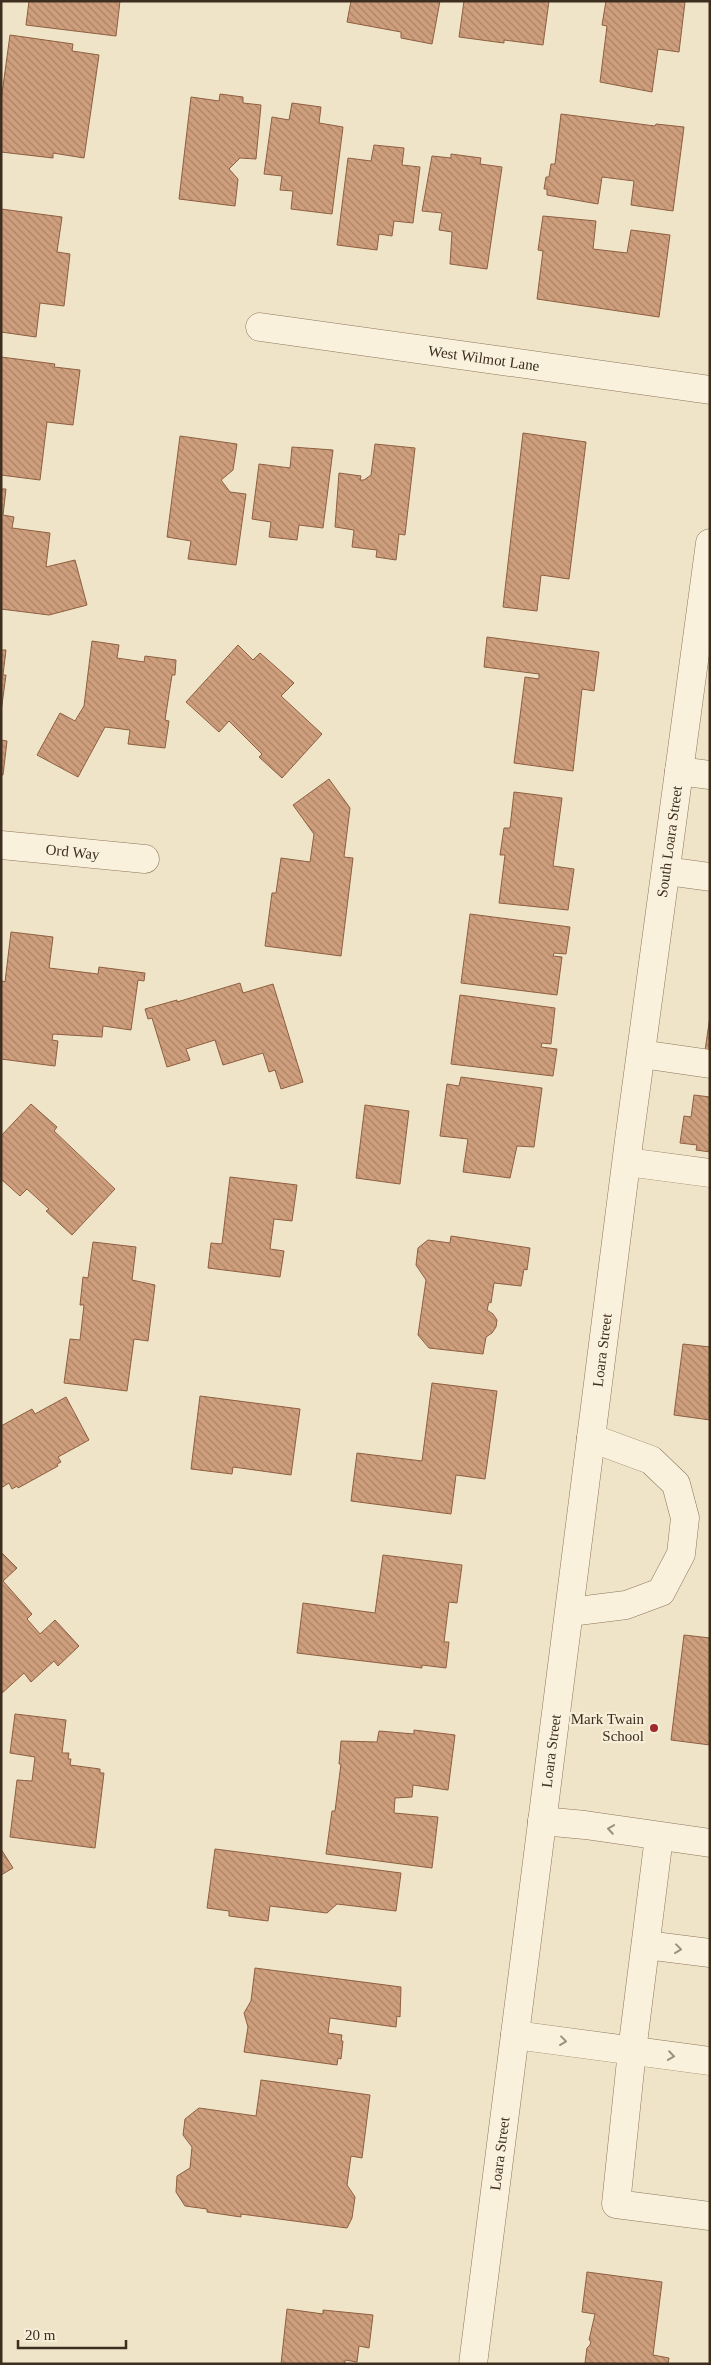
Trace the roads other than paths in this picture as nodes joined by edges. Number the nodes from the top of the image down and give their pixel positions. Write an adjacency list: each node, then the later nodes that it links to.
1 (260, 327): 2 (street, West Wilmot Lane)
2 (710, 390)
3 (710, 543): 4 (street, South Loara Street)
4 (679, 772): 5 (street); 8 (street, South Loara Street)
5 (710, 775)
6 (1, 845): 7 (street, Ord Way)
7 (145, 859)
8 (666, 871): 9 (street); 10 (street, South Loara Street)
9 (710, 877)
10 (641, 1054): 11 (street); 12 (street, South Loara Street)
11 (710, 1064)
12 (628, 1151): 13 (street); 14 (street, Loara Street)
13 (710, 1173)
14 (591, 1438): 15 (street, Loara Street); 15 (street)
15 (570, 1612): 16 (street, Loara Street)
16 (542, 1821): 17 (street, one-way to 16); 21 (street, Loara Street)
17 (659, 1837): 18 (street); 19 (street)
18 (710, 1843)
19 (646, 1945): 20 (street, one-way to 20); 22 (street)
20 (710, 1953)
21 (515, 2035): 22 (street, one-way to 22); 25 (street, Loara Street)
22 (632, 2051): 23 (street, one-way to 23); 24 (street)
23 (710, 2061)
24 (710, 2216)
25 (473, 2364)

